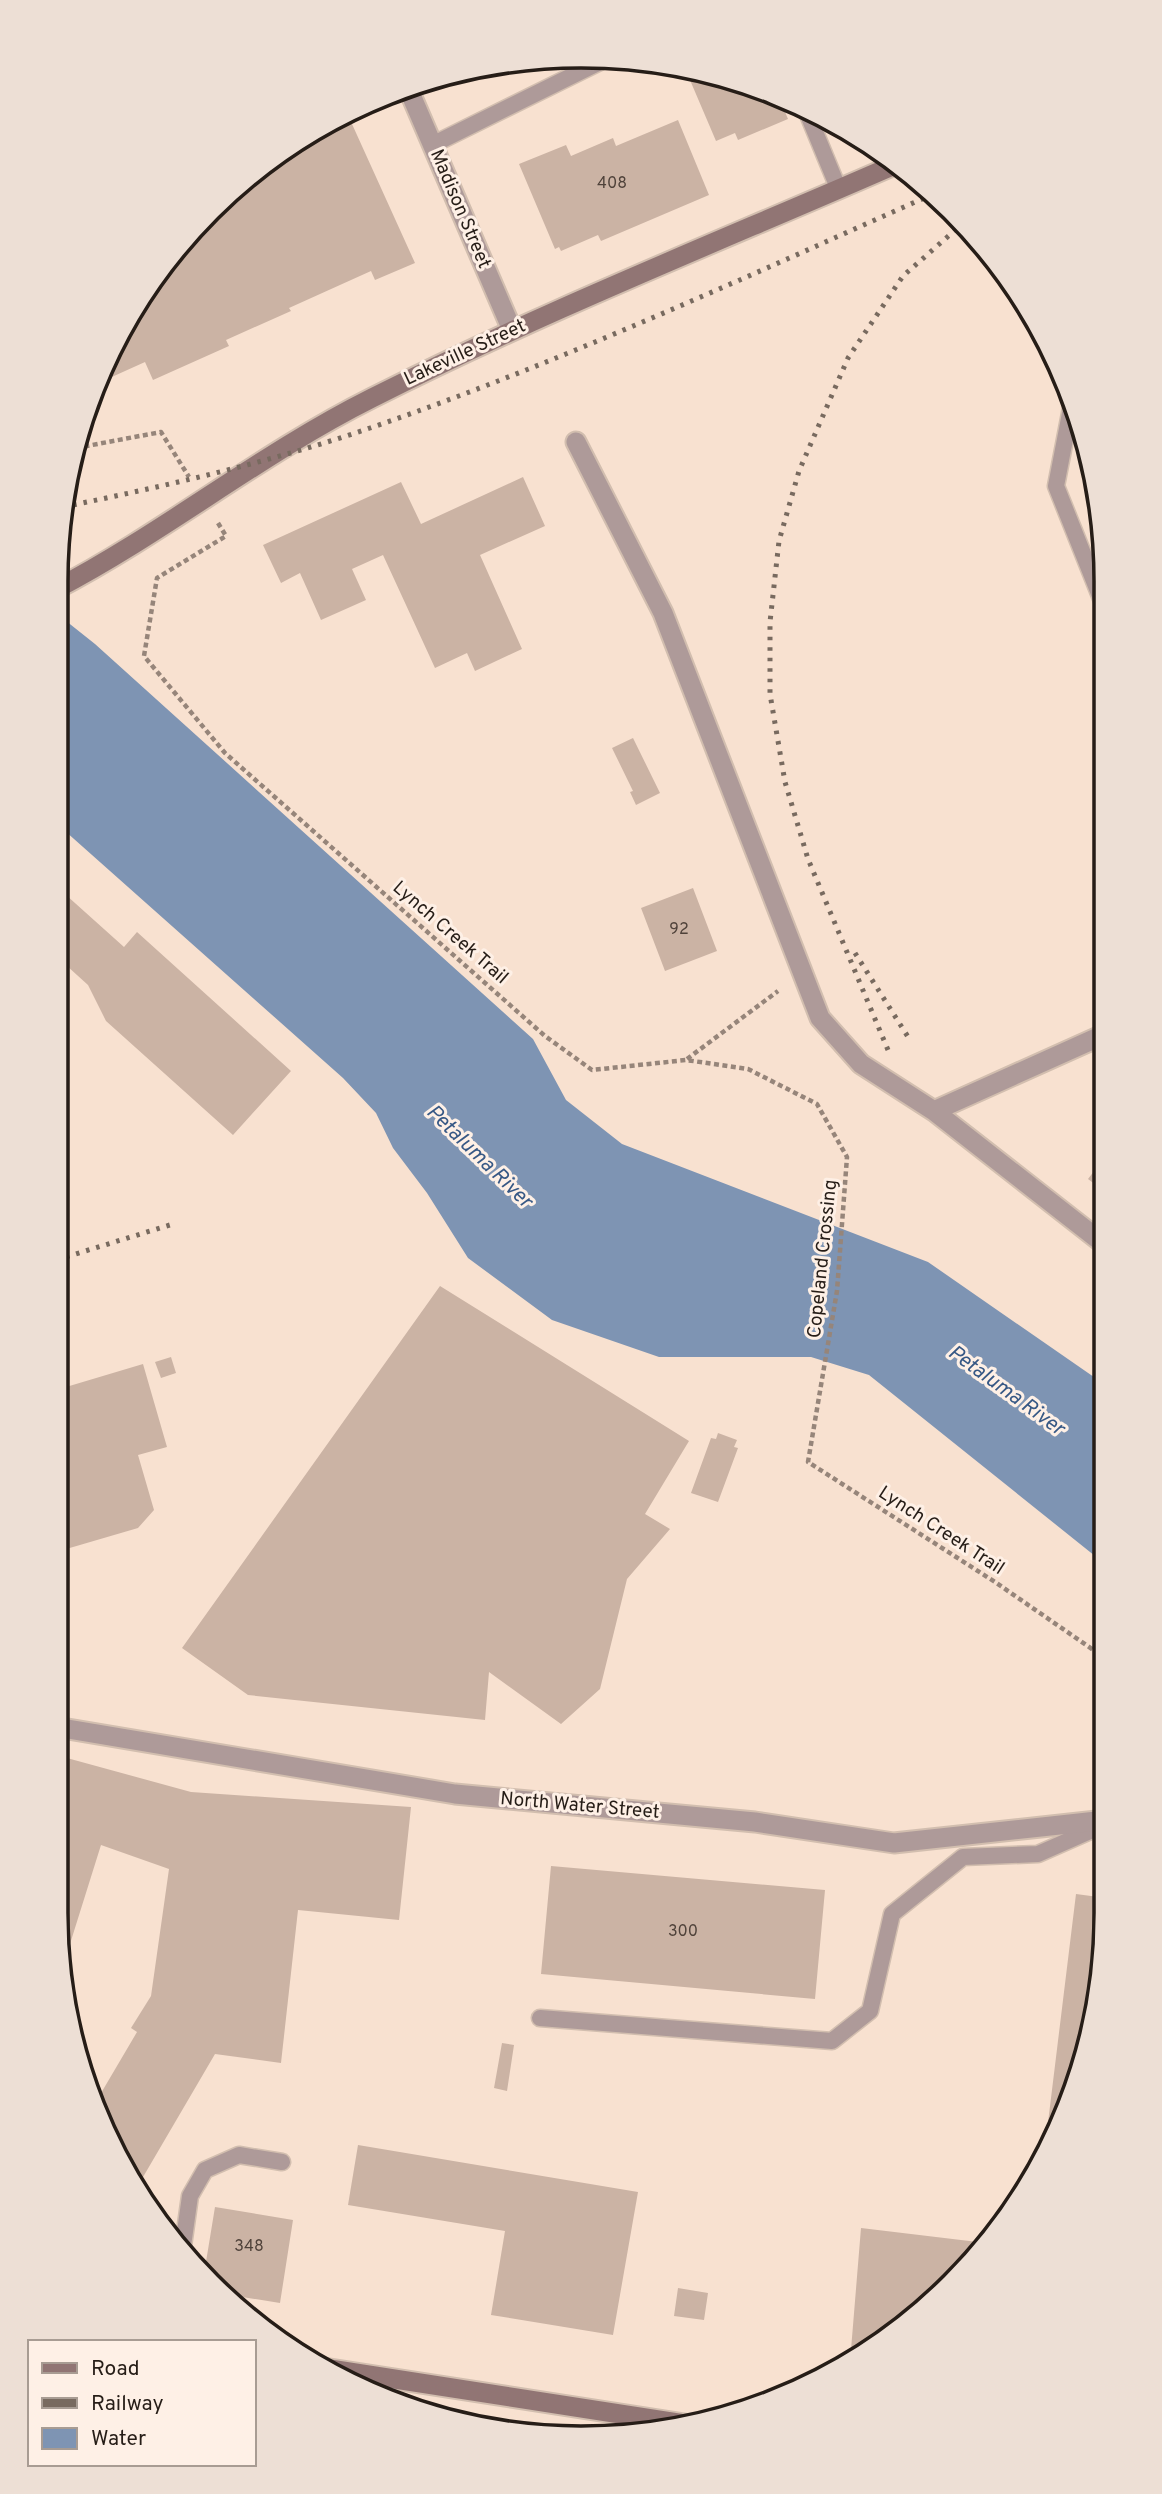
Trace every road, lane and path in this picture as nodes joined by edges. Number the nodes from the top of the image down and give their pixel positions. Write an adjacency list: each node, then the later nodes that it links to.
1 (587, 68): 4 (lane)
2 (412, 97): 4 (street, Madison Street)
3 (811, 123): 6 (lane)
4 (432, 145): 7 (street, Madison Street)
5 (886, 169): 6 (main road, Lakeville Street)
6 (839, 190): 7 (main road, Lakeville Street)
7 (512, 330): 14 (main road, Lakeville Street)
8 (1068, 421): 13 (lane)
9 (161, 432): 11 (path)
10 (576, 442): 15 (street)
11 (87, 446)
12 (157, 578): 17 (path, Lynch Creek Trail)
13 (1094, 581)
14 (68, 583)
15 (803, 973): 17 (path); 18 (street)
16 (1094, 1039): 18 (street)
17 (686, 1060): 19 (path, Lynch Creek Trail)
18 (934, 1111): 20 (street)
19 (847, 1157): 21 (path, Copeland Crossing)
20 (1094, 1236)
21 (818, 1406): 22 (path, Lynch Creek Trail)
22 (1094, 1650)
23 (68, 1729): 24 (street, North Water Street)
24 (1094, 1823)
25 (1094, 1828): 26 (lane)
26 (540, 2018)
27 (282, 2162): 28 (lane)
28 (184, 2238)
29 (353, 2373): 30 (main road)
30 (657, 2420)

